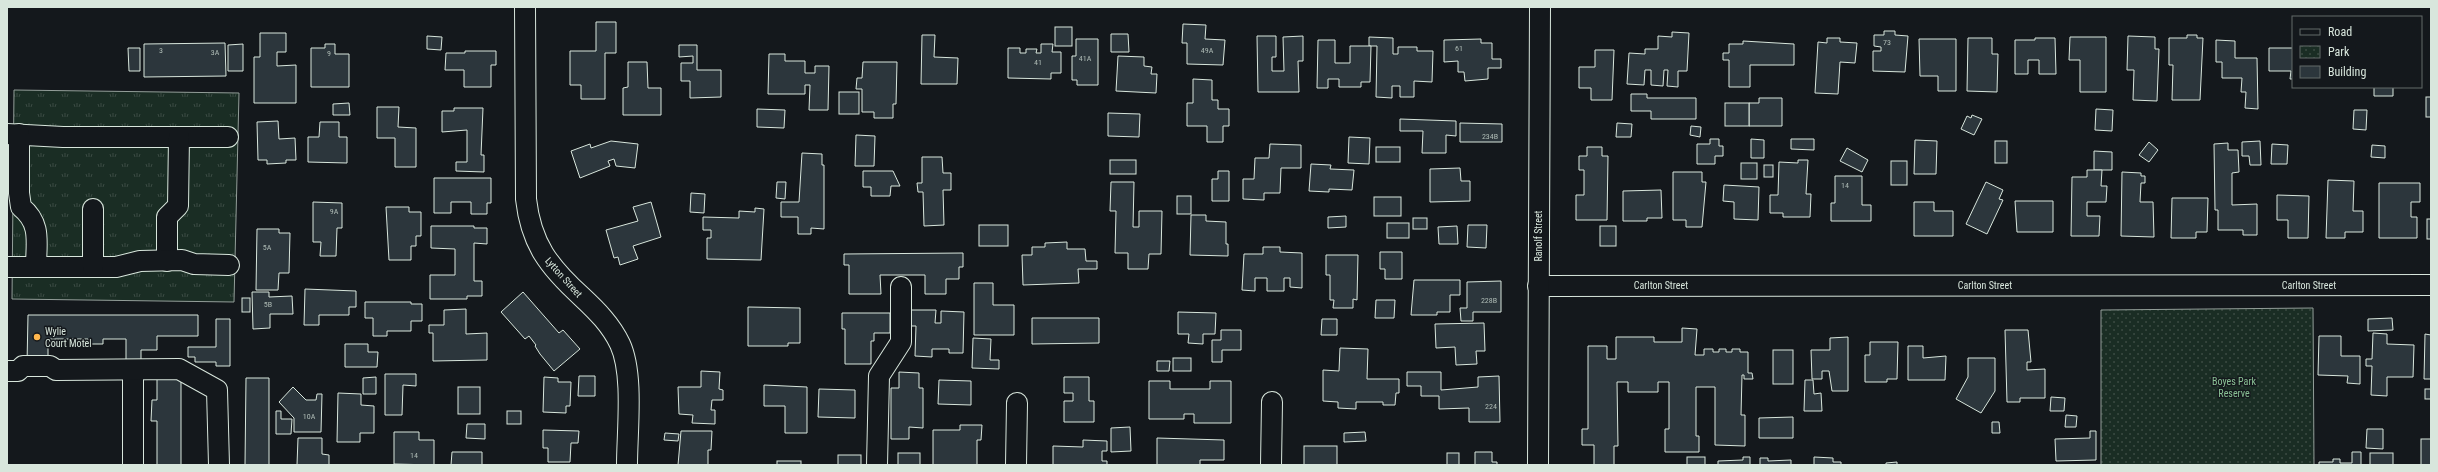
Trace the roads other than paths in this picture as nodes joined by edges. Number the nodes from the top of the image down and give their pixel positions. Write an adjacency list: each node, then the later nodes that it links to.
1 (525, 7): 22 (street, Lytton Street)
2 (1540, 7): 14 (street, Ranolf Street)
3 (13, 134): 4 (street); 6 (street)
4 (179, 137): 5 (street); 8 (street)
5 (228, 137)
6 (14, 207): 10 (street)
7 (93, 208): 11 (street)
8 (167, 261): 9 (street); 11 (street)
9 (229, 265)
10 (36, 267): 11 (street); 12 (street)
11 (93, 267)
12 (7, 268)
13 (2431, 285): 14 (street, Carlton Street)
14 (1538, 286): 26 (street, Ranolf Street)
15 (901, 287): 23 (street)
16 (133, 370): 17 (street); 20 (street); 21 (street)
17 (12, 371)
18 (1272, 402): 25 (street)
19 (1017, 404): 24 (street)
20 (134, 465)
21 (218, 465)
22 (627, 465)
23 (878, 465)
24 (1016, 465)
25 (1271, 465)
26 (1538, 465)

